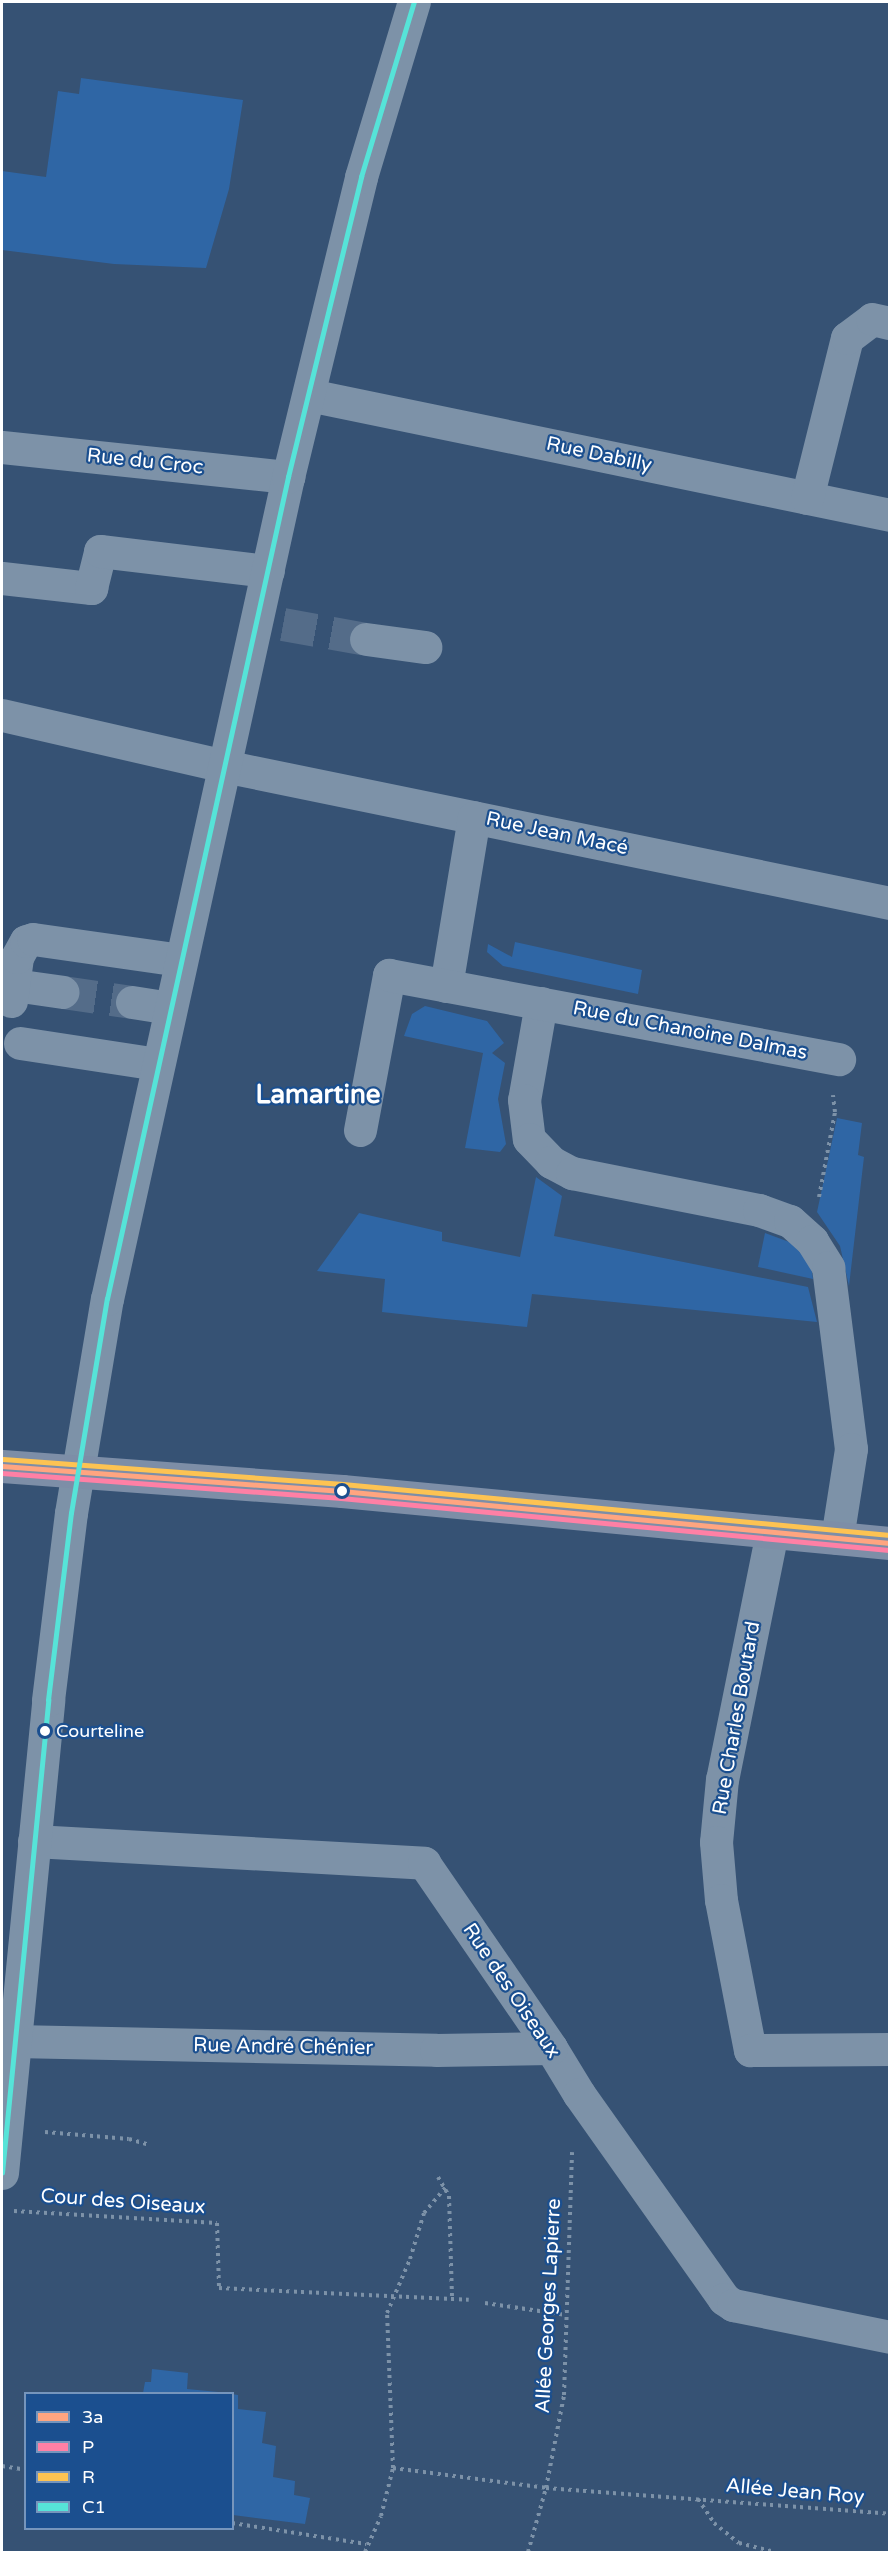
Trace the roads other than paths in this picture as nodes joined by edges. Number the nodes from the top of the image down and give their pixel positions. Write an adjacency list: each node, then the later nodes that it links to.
1 (414, 2): 3 (street)
2 (890, 323): 6 (street)
3 (309, 395): 5 (street); 6 (street, Rue Dabilly)
4 (2, 447): 5 (street, Rue du Croc)
5 (288, 477): 8 (street)
6 (807, 498): 7 (street, Rue Dabilly)
7 (890, 515)
8 (268, 571): 9 (street); 13 (street)
9 (2, 578)
10 (366, 639): 11 (street)
11 (425, 647)
12 (2, 715): 13 (street, Rue Jean Macé)
13 (224, 766): 14 (street, Rue Jean Macé); 16 (street)
14 (474, 817): 15 (street, Rue Jean Macé); 17 (street)
15 (890, 903)
16 (180, 960): 18 (street); 21 (street)
17 (446, 986): 20 (street, Rue du Chanoine Dalmas); 25 (street, Rue du Chanoine Dalmas)
18 (63, 992)
19 (132, 1002): 21 (street)
20 (541, 1003): 23 (street, Rue du Chanoine Dalmas); 29 (street)
21 (169, 1008): 24 (street)
22 (20, 1043): 24 (street)
23 (839, 1059)
24 (157, 1065): 27 (street)
25 (360, 1130)
26 (2, 1466): 27 (main road)
27 (79, 1473): 28 (main road); 31 (street)
28 (772, 1532): 29 (main road); 34 (street, Rue Charles Boutard)
29 (837, 1538): 30 (main road)
30 (890, 1544)
31 (34, 1841): 32 (street); 33 (street, Rue des Oiseaux)
32 (15, 2041): 33 (street, Rue André Chénier); 35 (street)
33 (551, 2048): 37 (street, Rue des Oiseaux)
34 (890, 2049)
35 (4, 2132): 36 (street)
36 (2, 2173)
37 (890, 2337)

